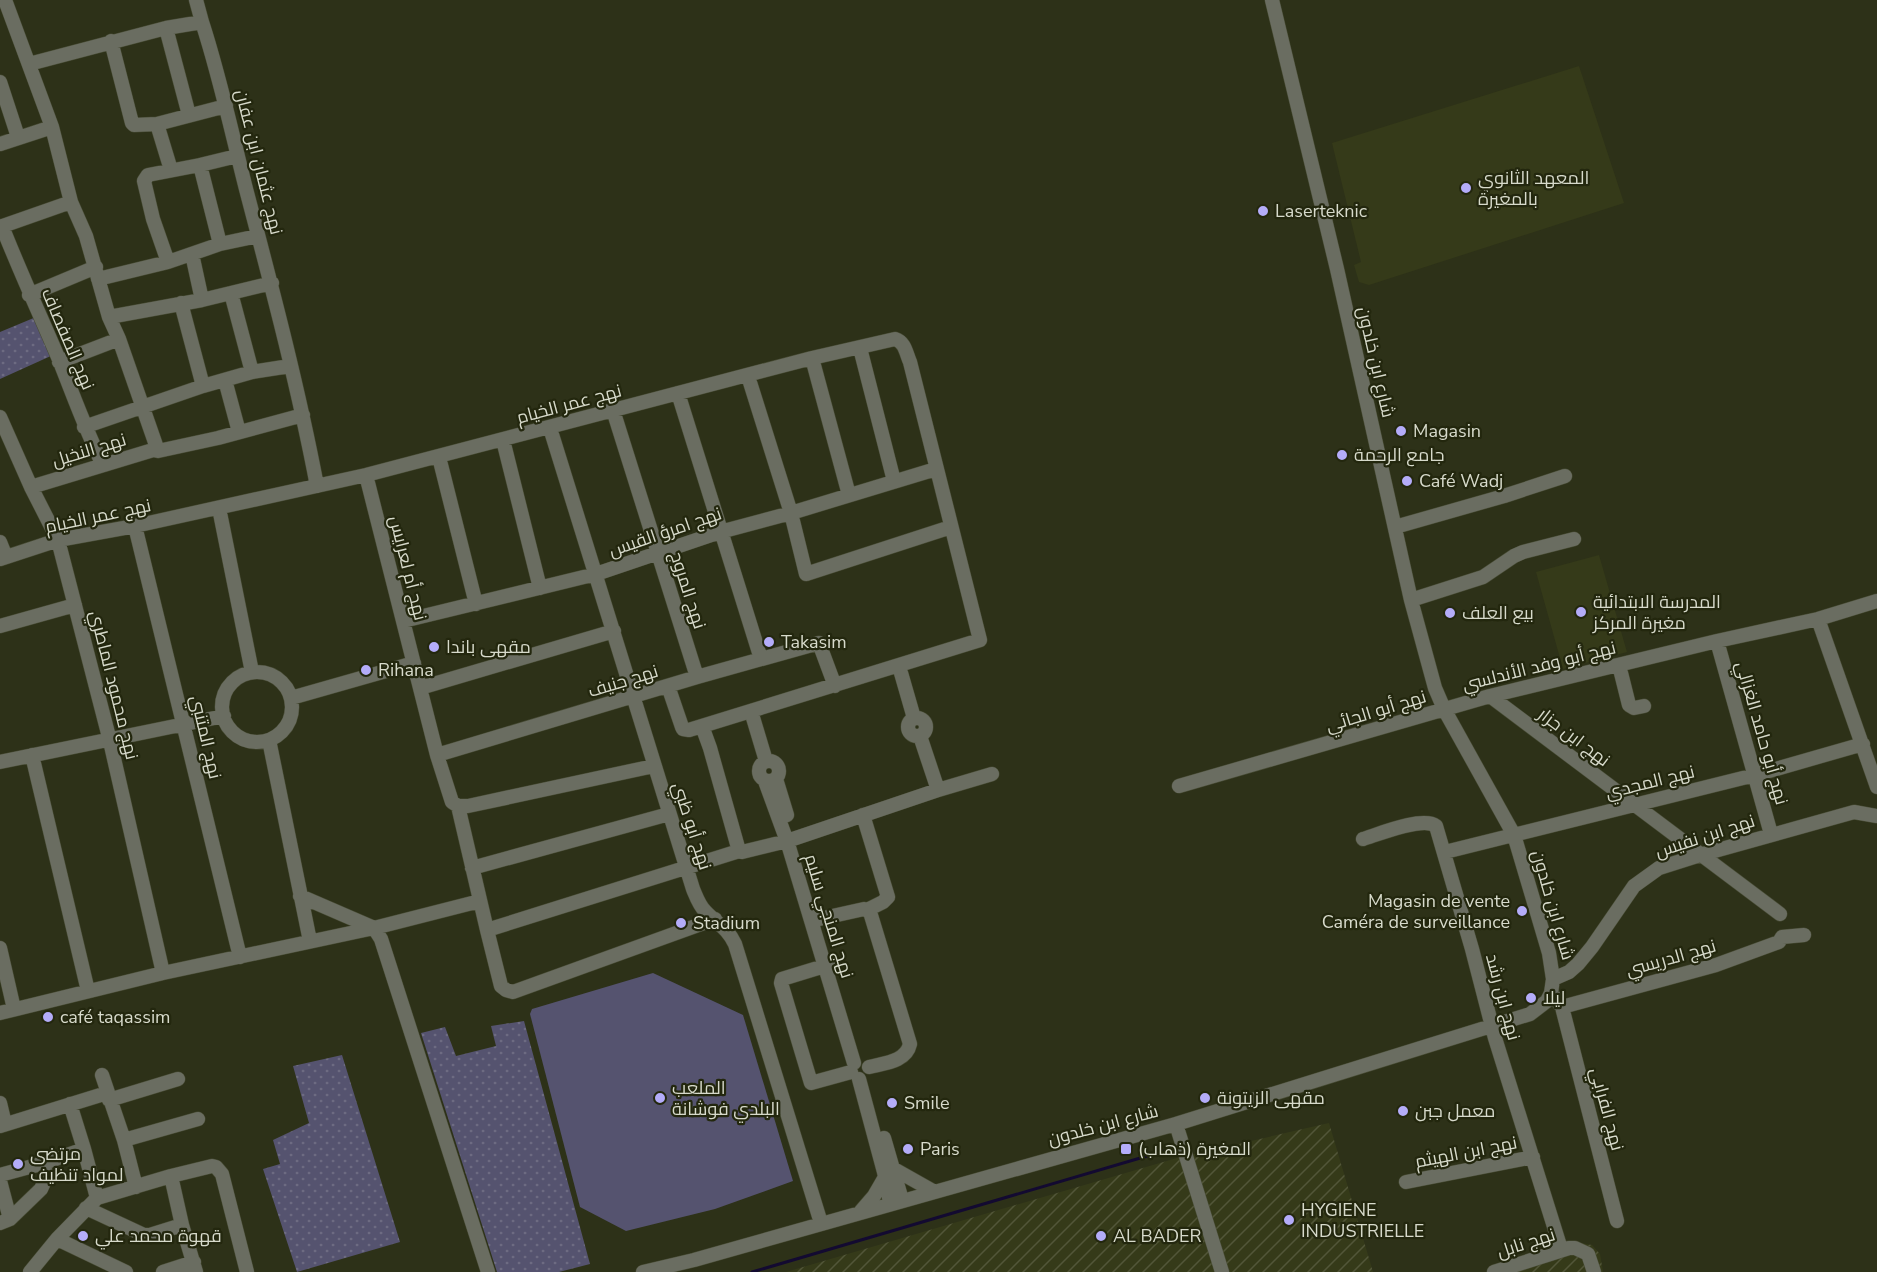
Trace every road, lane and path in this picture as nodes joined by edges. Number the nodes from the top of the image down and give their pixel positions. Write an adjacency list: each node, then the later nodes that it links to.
1 (5, 0): 7 (street)
2 (196, 0): 4 (street, نهج عثمان ابن عفان)
3 (1272, 0): 63 (street, شارع ابن خلدون)
4 (202, 22): 5 (street); 9 (street, نهج عثمان ابن عفان)
5 (166, 28): 6 (street); 10 (street)
6 (111, 41): 7 (street); 11 (street)
7 (29, 64): 12 (street)
8 (0, 81): 13 (street)
9 (226, 106): 10 (street); 15 (street, نهج عثمان ابن عفان)
10 (189, 115): 11 (street)
11 (158, 124): 17 (street)
12 (52, 127): 13 (street); 18 (street)
13 (18, 137): 14 (street)
14 (0, 144)
15 (237, 156): 16 (street); 20 (street, نهج عثمان ابن عفان)
16 (200, 165): 17 (street); 21 (street)
17 (171, 170): 23 (street)
18 (71, 202): 19 (street); 24 (street)
19 (1, 226): 27 (street, نهج الصفصاف)
20 (258, 236): 21 (street); 25 (street, نهج عثمان ابن عفان)
21 (220, 244): 22 (street)
22 (192, 254): 23 (street); 28 (street)
23 (168, 262): 24 (street)
24 (97, 273): 27 (street); 30 (street)
25 (272, 283): 26 (street); 35 (street, نهج عثمان ابن عفان)
26 (231, 293): 28 (street); 36 (street)
27 (29, 295): 34 (street, نهج الصفصاف)
28 (202, 300): 29 (street)
29 (181, 303): 30 (street); 39 (street)
30 (110, 317): 31 (street)
31 (119, 339): 34 (street); 41 (street)
32 (860, 348): 33 (street, نهج عمر الخيام); 52 (street, نهج عمر الخيام); 55 (street)
33 (812, 358): 37 (street, نهج عمر الخيام); 58 (street)
34 (59, 362): 45 (street, نهج الصفصاف)
35 (290, 366): 36 (street); 43 (street, نهج عثمان ابن عفان)
36 (252, 372): 38 (street)
37 (748, 376): 40 (street, نهج عمر الخيام); 60 (street)
38 (225, 380): 39 (street); 47 (street)
39 (203, 386): 41 (street)
40 (678, 393): 42 (street, نهج عمر الخيام); 64 (street)
41 (143, 408): 45 (street); 49 (street)
42 (613, 410): 46 (street, نهج عمر الخيام); 69 (street, نهج المروج)
43 (303, 415): 47 (street, نهج النخيل); 56 (street, نهج عثمان ابن عفان)
44 (0, 417): 57 (street, نهج محمود الماطري)
45 (84, 427): 51 (street, نهج الصفصاف)
46 (550, 428): 48 (street, نهج عمر الخيام); 72 (street, نهج أبو ظبي)
47 (239, 432): 49 (street, نهج النخيل)
48 (503, 440): 50 (street, نهج عمر الخيام); 73 (street)
49 (158, 451): 51 (street, نهج النخيل)
50 (439, 457): 53 (street, نهج عمر الخيام); 76 (street)
51 (102, 465): 57 (street, نهج النخيل)
52 (936, 469): 55 (street, نهج امرؤ القيس); 62 (street, نهج عمر الخيام)
53 (366, 475): 56 (street, نهج عمر الخيام); 79 (street, نهج أم لعرايس)
54 (1565, 476): 63 (street)
55 (894, 481): 58 (street, نهج امرؤ القيس)
56 (317, 486): 59 (street, نهج عمر الخيام)
57 (31, 487): 67 (street, نهج محمود الماطري)
58 (849, 495): 60 (street, نهج امرؤ القيس)
59 (219, 508): 61 (street, نهج عمر الخيام); 87 (street)
60 (791, 513): 62 (street); 64 (street, نهج امرؤ القيس)
61 (135, 526): 65 (street, نهج عمر الخيام); 99 (street, نهج المتنبي)
62 (951, 527): 86 (street, نهج عمر الخيام)
63 (1395, 527): 74 (street, شارع ابن خلدون)
64 (720, 532): 69 (street, نهج امرؤ القيس); 83 (street)
65 (80, 537): 67 (street, نهج عمر الخيام); 71 (street)
66 (1574, 539): 74 (street)
67 (58, 540): 70 (street, نهج عمر الخيام); 71 (street, نهج محمود الماطري)
68 (0, 542): 70 (street)
69 (658, 554): 72 (street, نهج امرؤ القيس); 88 (street, نهج المروج)
70 (3, 558)
71 (65, 564): 77 (street, نهج محمود الماطري)
72 (596, 574): 73 (street, نهج امرؤ القيس); 81 (street, نهج أبو ظبي)
73 (540, 588): 76 (street, نهج امرؤ القيس)
74 (1411, 600): 96 (street, شارع ابن خلدون)
75 (1877, 602): 78 (street, نهج أبو وفد الأندلسي)
76 (476, 604): 79 (street, نهج امرؤ القيس)
77 (75, 605): 80 (street); 102 (street, نهج محمود الماطري)
78 (1818, 619): 82 (street, نهج أبو وفد الأندلسي); 103 (street)
79 (403, 621): 84 (street, نهج أم لعرايس)
80 (0, 626)
81 (614, 631): 91 (street); 93 (street, نهج أبو ظبي)
82 (1717, 641): 85 (street, نهج أبو وفد الأندلسي); 109 (street, نهج أبو حامد الغزالي)
83 (761, 659): 88 (street, نهج جنيف); 90 (street, نهج جنيف)
84 (414, 663): 91 (street, نهج أم لعرايس); 94 (street)
85 (1619, 665): 92 (street, نهج أبو وفد الأندلسي); 95 (street)
86 (898, 666): 90 (street); 112 (street)
87 (252, 672): 94 (street); 98 (street)
88 (697, 676): 89 (street, نهج جنيف)
89 (668, 686): 93 (street, نهج جنيف); 100 (street)
90 (835, 686): 97 (street)
91 (420, 688): 104 (street, نهج أم لعرايس)
92 (1490, 696): 96 (street, نهج أبو وفد الأندلسي); 113 (street, نهج ابن جزار)
93 (634, 697): 104 (street, نهج جنيف); 107 (street, نهج أبو ظبي)
94 (291, 698): 101 (street)
95 (1644, 706)
96 (1444, 709): 110 (street, نهج أبو الجائي); 119 (street, شارع ابن خلدون)
97 (751, 711): 100 (street); 121 (street, نهج المنجي سليم)
98 (224, 716): 99 (street); 101 (street)
99 (184, 724): 102 (street); 138 (street, نهج المتنبي)
100 (702, 726): 122 (street)
101 (269, 740): 127 (street)
102 (110, 741): 105 (street); 140 (street, نهج محمود الماطري)
103 (1863, 744): 109 (street, نهج المجدي); 111 (street)
104 (437, 754): 114 (street, نهج أم لعرايس)
105 (32, 755): 106 (street); 142 (street)
106 (0, 762)
107 (654, 766): 114 (street); 115 (street, نهج أبو ظبي)
108 (992, 774): 112 (street)
109 (1755, 775): 113 (street, نهج المجدي); 118 (street, نهج أبو حامد الغزالي)
110 (1179, 786)
111 (1877, 787)
112 (938, 790): 116 (street)
113 (1635, 804): 119 (street, نهج المجدي); 124 (street, نهج ابن جزار)
114 (463, 806): 125 (street, نهج أم لعرايس)
115 (669, 814): 125 (street); 126 (street, نهج أبو ظبي)
116 (863, 815): 121 (street); 129 (street)
117 (1877, 816): 118 (street, نهج ابن نفيس)
118 (1772, 834): 124 (street, نهج ابن نفيس)
119 (1514, 835): 123 (street, نهج المجدي); 141 (street, شارع ابن خلدون)
120 (1363, 839): 123 (street, نهج ابن رشد)
121 (791, 840): 122 (street); 132 (street, نهج المنجي سليم); 139 (street, نهج المنجي سليم)
122 (739, 851): 126 (street)
123 (1445, 852): 146 (street, نهج ابن رشد)
124 (1700, 855): 130 (street, نهج ابن جزار); 141 (street, نهج ابن نفيس)
125 (472, 868): 128 (street, نهج أم لعرايس)
126 (687, 869): 131 (street, نهج أبو ظبي); 134 (street)
127 (300, 896): 133 (street); 136 (street)
128 (480, 901): 133 (street); 134 (street, نهج أم لعرايس)
129 (867, 910): 132 (street); 147 (street)
130 (1780, 914)
131 (715, 919): 134 (street, نهج أم لعرايس); 173 (street, نهج أبو ظبي)
132 (819, 919): 139 (street, نهج المنجي سليم)
133 (374, 928): 136 (street); 183 (street)
134 (487, 930)
135 (1804, 935): 143 (street, نهج الدريسي)
136 (310, 941): 138 (street)
137 (0, 948): 144 (street)
138 (240, 957): 140 (street)
139 (829, 965): 147 (street, نهج المنجي سليم); 147 (street)
140 (163, 973): 142 (street)
141 (1552, 986): 143 (street); 146 (street, شارع ابن خلدون)
142 (88, 991): 144 (street)
143 (1562, 1007): 172 (street, نهج الفرابي)
144 (14, 1009): 145 (street)
145 (0, 1013)
146 (1492, 1025): 154 (street, شارع ابن خلدون); 158 (street, نهج ابن رشد)
147 (860, 1070): 160 (street, نهج المنجي سليم)
148 (102, 1075): 150 (street)
149 (178, 1079): 150 (street)
150 (108, 1096): 152 (street); 156 (street)
151 (0, 1103): 155 (street)
152 (70, 1104): 155 (street); 157 (street)
153 (198, 1119): 156 (street)
154 (1176, 1124): 166 (street, شارع ابن خلدون); 186 (street)
155 (2, 1125)
156 (124, 1140): 165 (street)
157 (84, 1149): 159 (street); 167 (street)
158 (1533, 1157): 164 (street, نهج ابن الهيثم); 176 (street, نهج ابن رشد)
159 (44, 1163): 161 (street); 171 (street)
160 (889, 1173): 166 (street); 168 (street, نهج المنجي سليم); 170 (street)
161 (0, 1175)
162 (171, 1176): 165 (street); 174 (street); 182 (street)
163 (0, 1181): 171 (street)
164 (1406, 1182)
165 (135, 1187): 167 (street)
166 (933, 1191): 168 (street, شارع ابن خلدون)
167 (97, 1198): 169 (street)
168 (896, 1201): 170 (street, شارع ابن خلدون)
169 (86, 1208): 174 (street); 175 (street)
170 (861, 1211): 173 (street, شارع ابن خلدون)
171 (5, 1221)
172 (1617, 1221)
173 (821, 1223): 177 (street, شارع ابن خلدون)
174 (182, 1225): 178 (street)
175 (57, 1239): 179 (street); 180 (street)
176 (1565, 1249): 187 (street, نهج نابل); 188 (street)
177 (694, 1260): 184 (street); 185 (street)
178 (195, 1267): 181 (street)
179 (34, 1271)
180 (126, 1272)
181 (163, 1272)
182 (247, 1272)
183 (488, 1272)
184 (643, 1272)
185 (664, 1272)
186 (1222, 1272)
187 (1494, 1272)
188 (1594, 1272)

